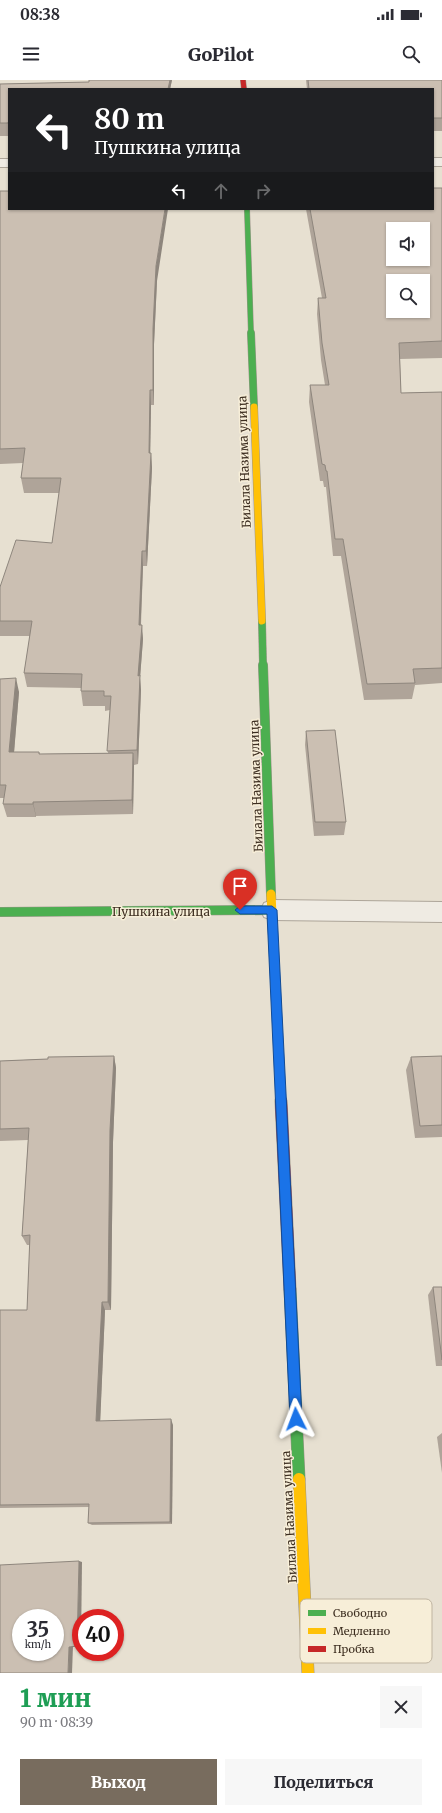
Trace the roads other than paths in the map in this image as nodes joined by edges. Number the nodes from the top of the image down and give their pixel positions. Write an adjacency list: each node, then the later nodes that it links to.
1 (247, 210): 2 (street, Билала Назима улица)
2 (272, 910): 3 (street, Пушкина улица); 4 (street, Пушкина улица); 5 (street, Билала Назима улица)
3 (0, 912)
4 (442, 912)
5 (305, 1599)
6 (308, 1663): 7 (street, Билала Назима улица)
7 (308, 1673)

